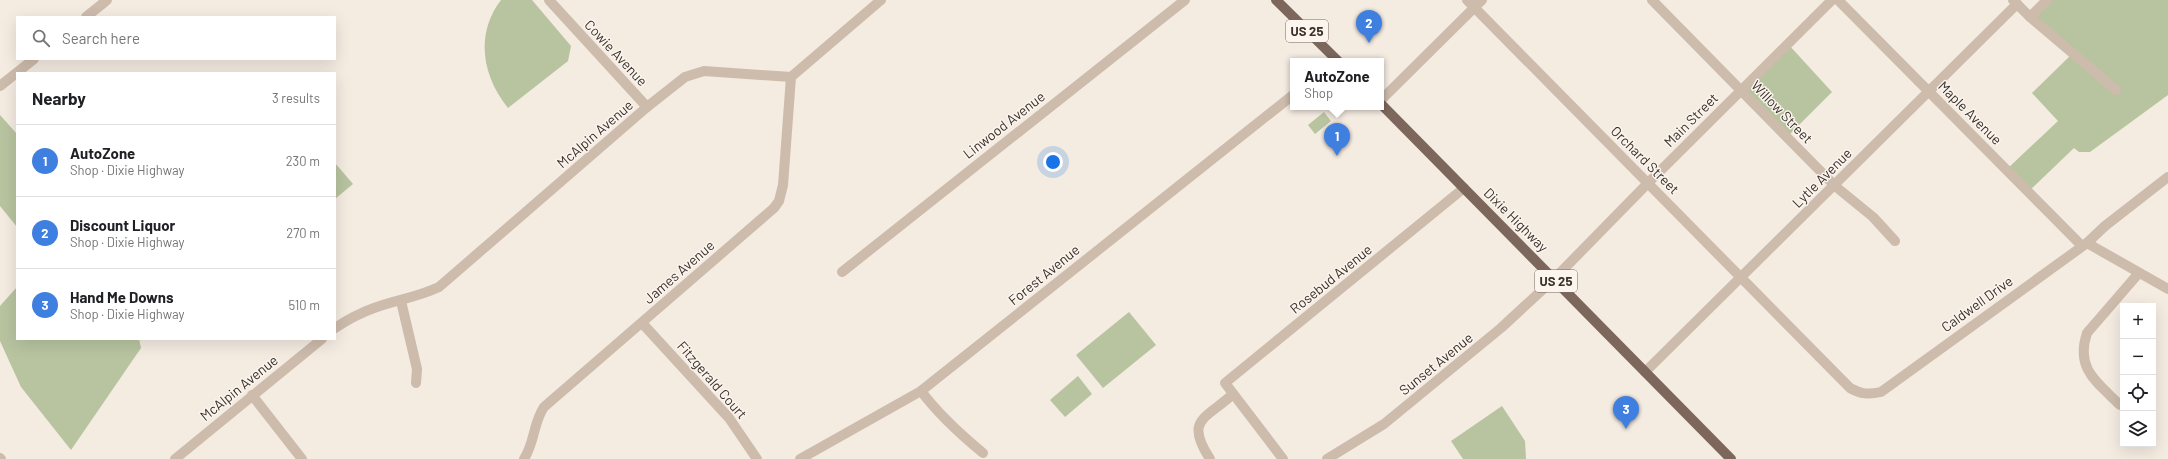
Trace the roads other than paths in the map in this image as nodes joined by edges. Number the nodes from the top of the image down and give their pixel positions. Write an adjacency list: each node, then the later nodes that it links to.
1 (107, 0): 12 (street)
2 (549, 0): 25 (street, Cowie Avenue)
3 (881, 0): 18 (street)
4 (1185, 0): 33 (street, Linwood Avenue)
5 (1276, 0): 14 (main road, US 25)
6 (1652, 0): 20 (street, Willow Street)
7 (1832, 0): 20 (street, Main Street)
8 (1838, 0): 22 (street, Maple Avenue)
9 (2047, 0): 13 (street)
10 (1475, 2): 24 (street); 28 (street, Orchard Street)
11 (2015, 2): 13 (street); 22 (street, Lytle Avenue)
12 (87, 16)
13 (2030, 17): 21 (street)
14 (1335, 58)
15 (33, 60): 16 (street)
16 (18, 72)
17 (16, 73): 19 (street)
18 (791, 77): 25 (street, McAlpin Avenue); 39 (street, James Avenue)
19 (0, 86)
20 (1741, 90): 28 (street, Main Street); 29 (street, Willow Street)
21 (2116, 90)
22 (1929, 92): 29 (street, Lytle Avenue); 32 (street, Maple Avenue)
23 (1290, 97): 45 (street, Forest Avenue)
24 (1384, 97)
25 (647, 107): 38 (street, McAlpin Avenue)
26 (1384, 107): 30 (main road, Dixie Highway / US 25)
27 (2168, 177): 32 (street, Caldwell Drive)
28 (1648, 183): 35 (street, Orchard Street); 36 (street, Main Street)
29 (1835, 186): 31 (street, Willow Street); 35 (street, Lytle Avenue)
30 (1464, 188): 36 (main road, Dixie Highway / US 25); 46 (street, Rosebud Avenue)
31 (1895, 241)
32 (2085, 244): 34 (street, Maple Avenue); 42 (street, Caldwell Drive)
33 (842, 272)
34 (2138, 274): 37 (street, Maple Avenue); 48 (street)
35 (1742, 277): 42 (street, Orchard Street); 43 (street, Lytle Avenue)
36 (1554, 279): 43 (main road, Dixie Highway / US 25); 57 (street, Sunset Avenue)
37 (2168, 289)
38 (401, 301): 40 (street, McAlpin Avenue); 44 (street)
39 (642, 323): 52 (street, James Avenue); 53 (street, Fitzgerald Court)
40 (336, 327)
41 (321, 340): 47 (street, McAlpin Avenue)
42 (1803, 340)
43 (1645, 372): 58 (main road, Dixie Highway / US 25)
44 (416, 383)
45 (921, 391): 49 (street); 54 (street, Forest Avenue)
46 (1234, 394): 55 (street); 56 (street)
47 (252, 395): 50 (street, McAlpin Avenue); 51 (street)
48 (2120, 405)
49 (983, 453)
50 (175, 459)
51 (302, 459)
52 (524, 459)
53 (757, 459)
54 (800, 459)
55 (1210, 459)
56 (1283, 459)
57 (1326, 459)
58 (1731, 459)

